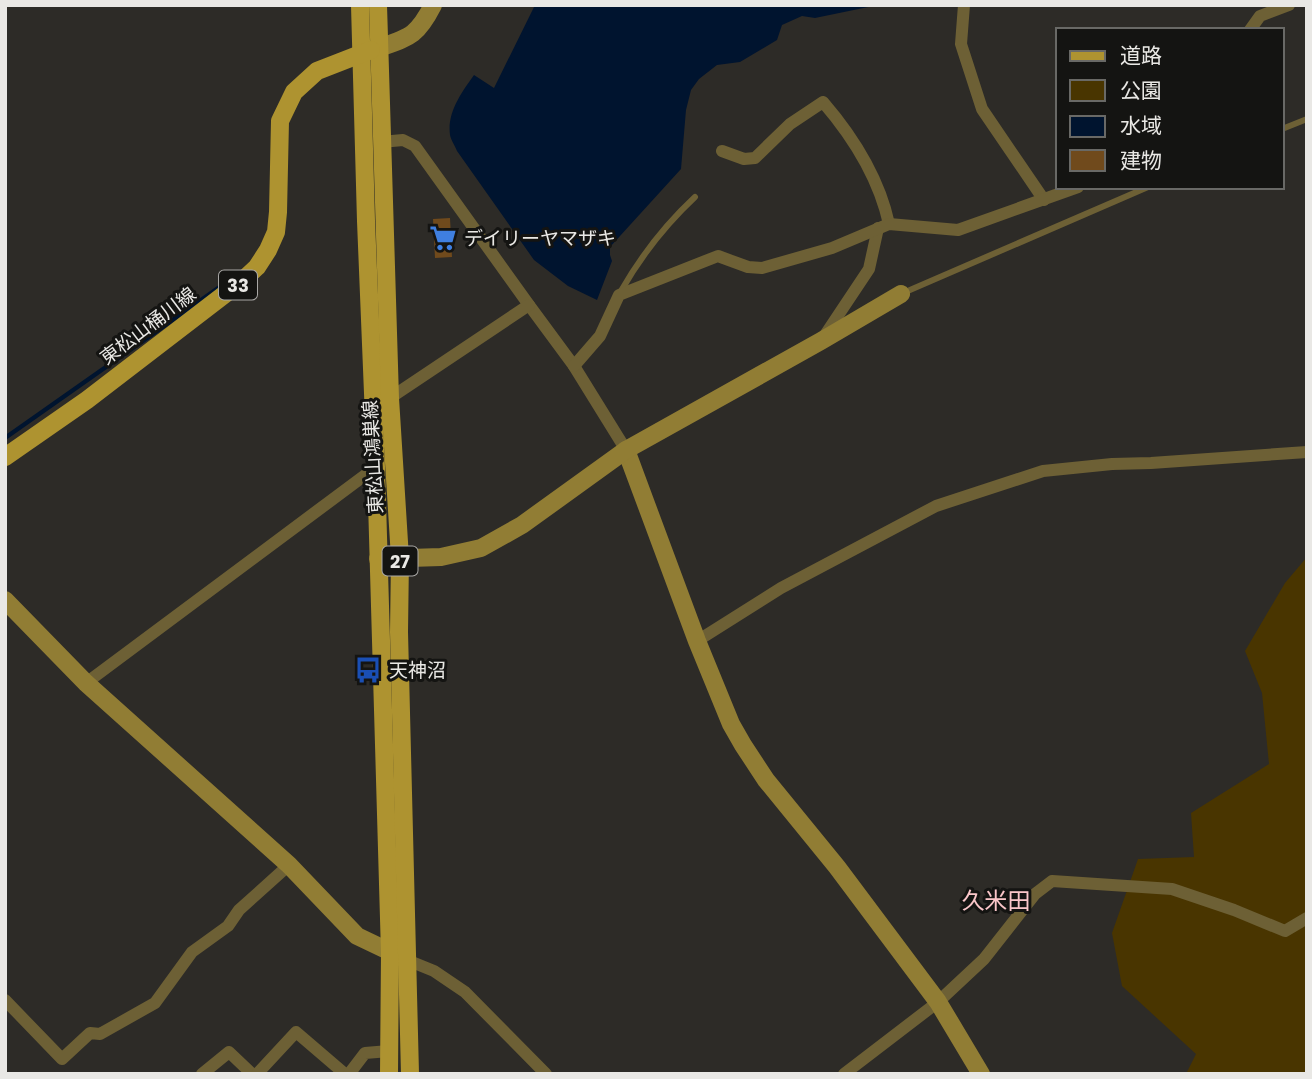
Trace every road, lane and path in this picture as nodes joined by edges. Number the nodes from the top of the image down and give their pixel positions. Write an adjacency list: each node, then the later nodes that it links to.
1 (360, 5): 7 (main road, 27)
2 (378, 5): 7 (main road, 27)
3 (433, 5): 7 (street)
4 (964, 5): 15 (street)
5 (1289, 5): 6 (street)
6 (1251, 28)
7 (371, 51): 10 (main road, 東松山鴻巣線 / 27); 25 (main road, 東松山桶川線 / 33); 26 (main road, 東松山鴻巣線 / 27)
8 (1307, 119): 9 (lane)
9 (1284, 128)
10 (381, 142): 19 (street); 22 (main road, 東松山鴻巣線 / 27)
11 (722, 150): 16 (street)
12 (1073, 189): 15 (street)
13 (1143, 189): 17 (lane)
14 (695, 197): 18 (lane)
15 (1044, 200): 16 (street)
16 (884, 226): 18 (street); 20 (street)
17 (901, 294): 20 (street)
18 (619, 295): 21 (street)
19 (528, 305): 21 (street); 22 (street)
20 (821, 341): 23 (street)
21 (574, 366): 23 (street)
22 (390, 398): 27 (main road, 東松山鴻巣線 / 27)
23 (626, 450): 27 (street); 30 (street)
24 (1307, 452): 30 (street)
25 (5, 457)
26 (376, 467): 28 (main road, 東松山鴻巣線 / 27); 31 (street)
27 (400, 558): 28 (street); 35 (main road, 東松山鴻巣線 / 27)
28 (378, 559): 34 (main road, 東松山鴻巣線 / 27)
29 (5, 600): 31 (street)
30 (697, 641): 37 (street)
31 (86, 683): 32 (street)
32 (289, 865): 34 (street); 36 (street)
33 (1307, 918): 37 (street)
34 (390, 953): 35 (street); 38 (main road, 東松山鴻巣線 / 27)
35 (407, 960): 43 (main road, 東松山鴻巣線 / 27); 44 (street)
36 (5, 1000)
37 (938, 1002): 45 (street); 46 (street)
38 (389, 1051): 41 (street); 42 (main road, 東松山鴻巣線 / 27)
39 (202, 1074): 40 (street)
40 (254, 1074): 41 (street)
41 (347, 1074)
42 (388, 1074)
43 (410, 1074)
44 (546, 1074)
45 (844, 1074)
46 (981, 1074)

